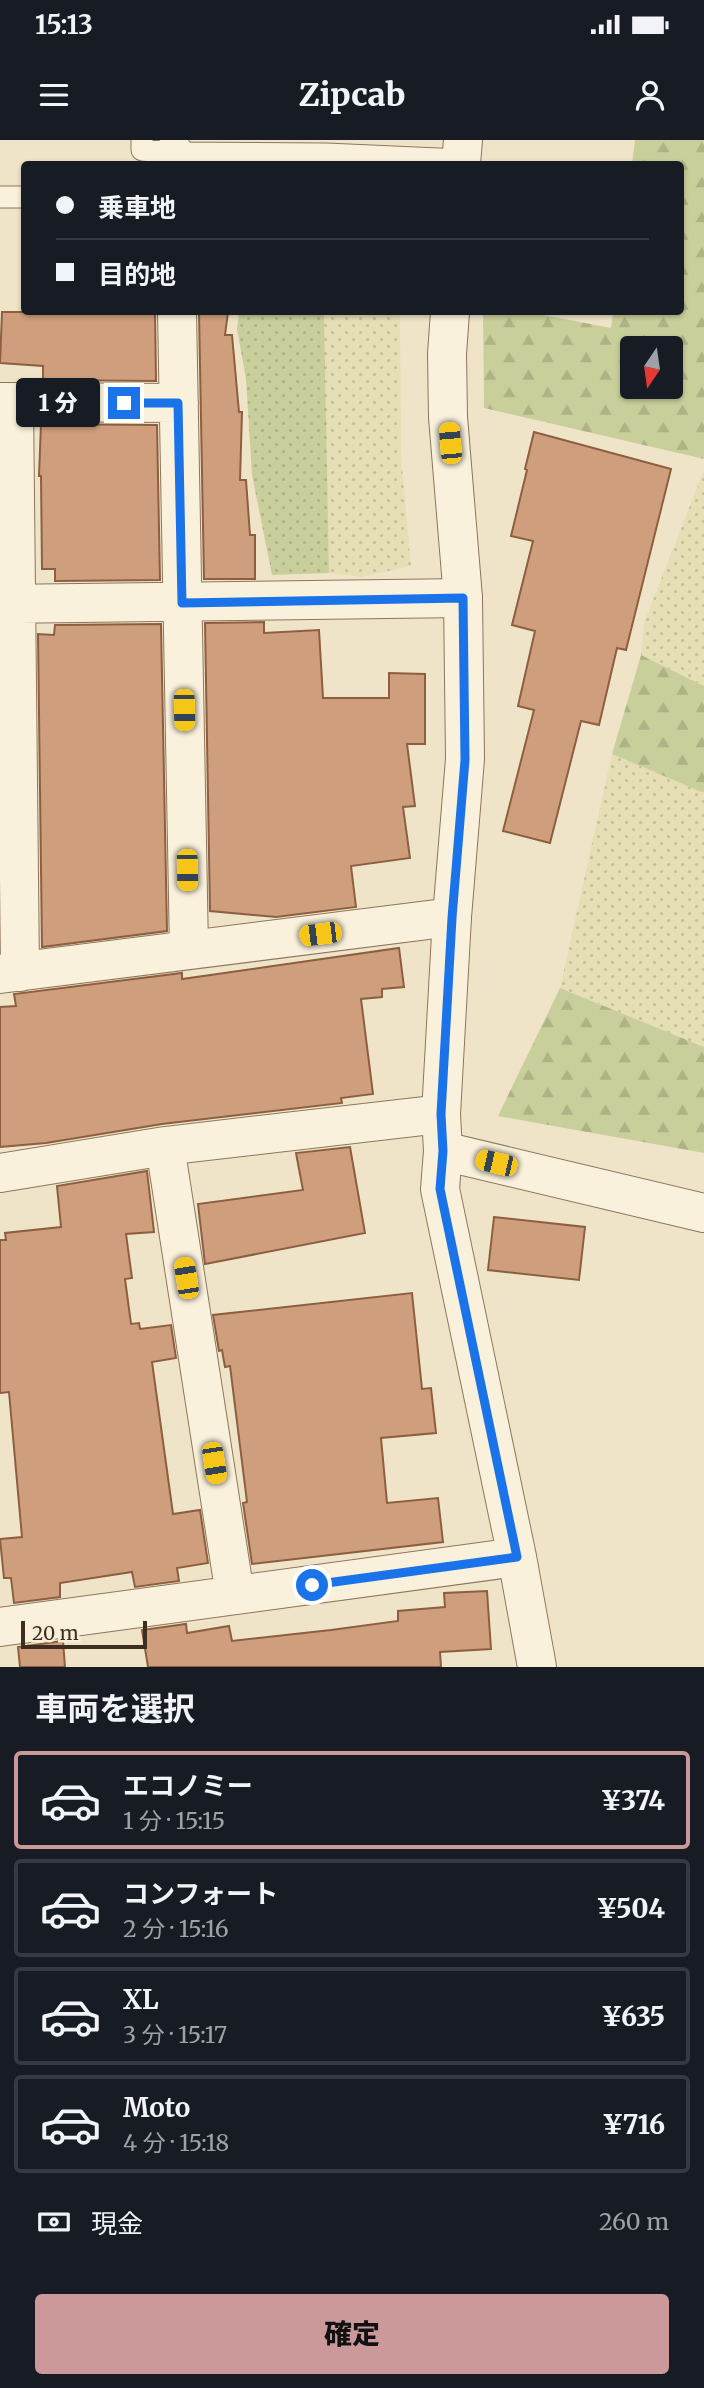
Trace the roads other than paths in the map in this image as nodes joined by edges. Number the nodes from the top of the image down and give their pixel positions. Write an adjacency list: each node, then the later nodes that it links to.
1 (327, 147): 2 (lane); 3 (lane)
2 (163, 153)
3 (462, 155)
4 (0, 197): 5 (lane)
5 (21, 197)
6 (177, 315): 9 (street)
7 (450, 315): 10 (street)
8 (7, 402): 9 (street); 12 (street)
9 (178, 403): 11 (street)
10 (463, 598): 11 (street); 13 (street)
11 (182, 603): 12 (street); 14 (street)
12 (8, 604): 15 (street)
13 (452, 918): 14 (street); 16 (street)
14 (189, 950): 15 (street)
15 (10, 973)
16 (442, 1133): 17 (street); 19 (street); 20 (street)
17 (165, 1146): 18 (street); 21 (street)
18 (0, 1173)
19 (704, 1213)
20 (517, 1557): 21 (street); 23 (street)
21 (235, 1595): 22 (street)
22 (0, 1627)
23 (537, 1667)

